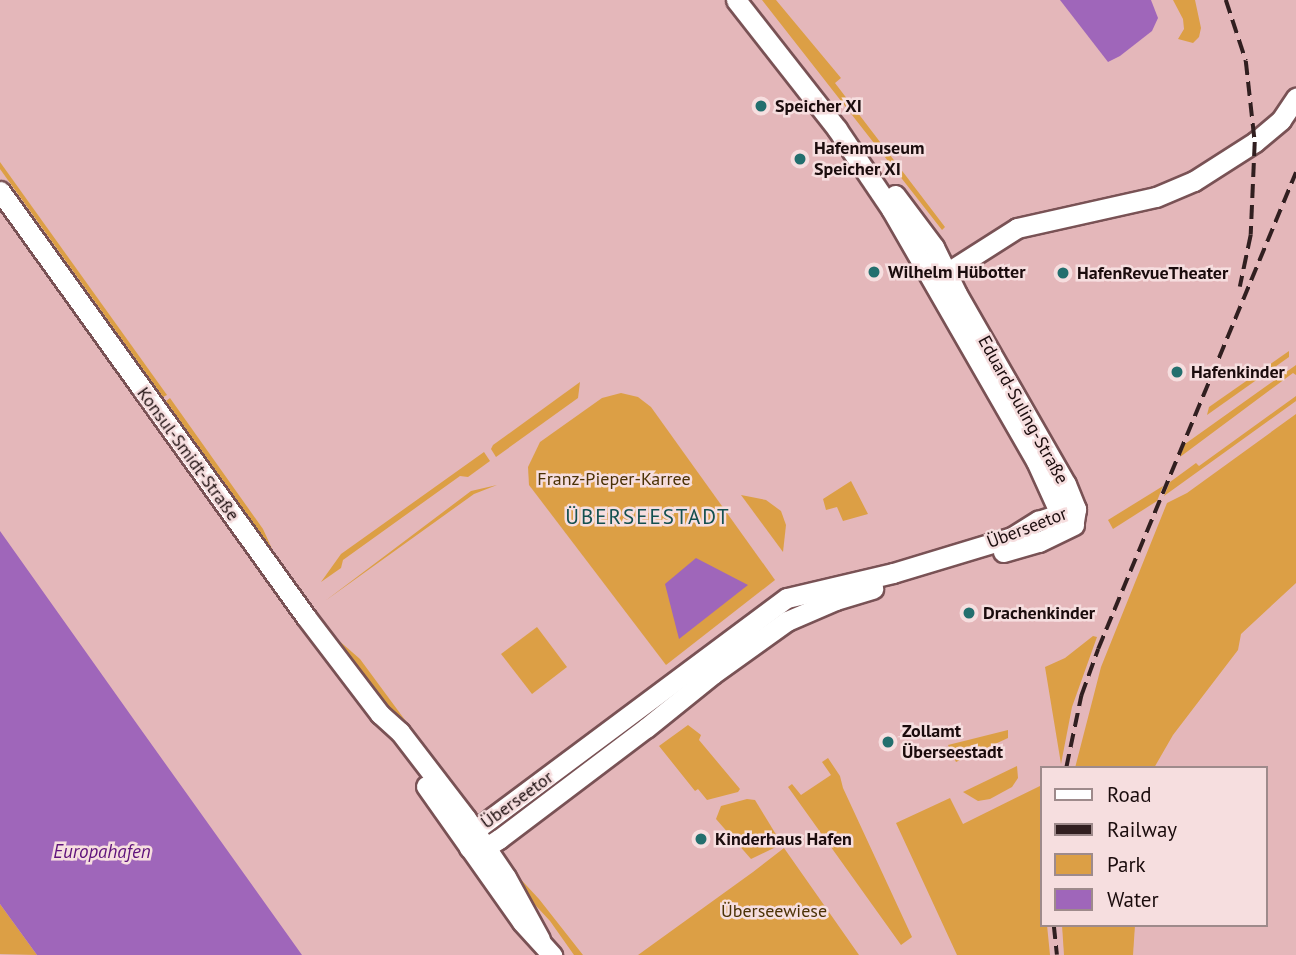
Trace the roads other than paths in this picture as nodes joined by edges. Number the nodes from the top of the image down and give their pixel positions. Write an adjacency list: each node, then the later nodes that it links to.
1 (736, 0): 4 (street, Eduard-Suling-Straße)
2 (1296, 98): 4 (street)
3 (0, 191): 6 (street, Konsul-Smidt-Straße)
4 (940, 277): 5 (street, Eduard-Suling-Straße)
5 (1070, 516): 6 (street, Überseetor)
6 (476, 842): 7 (street, Konsul-Smidt-Straße)
7 (552, 955)

